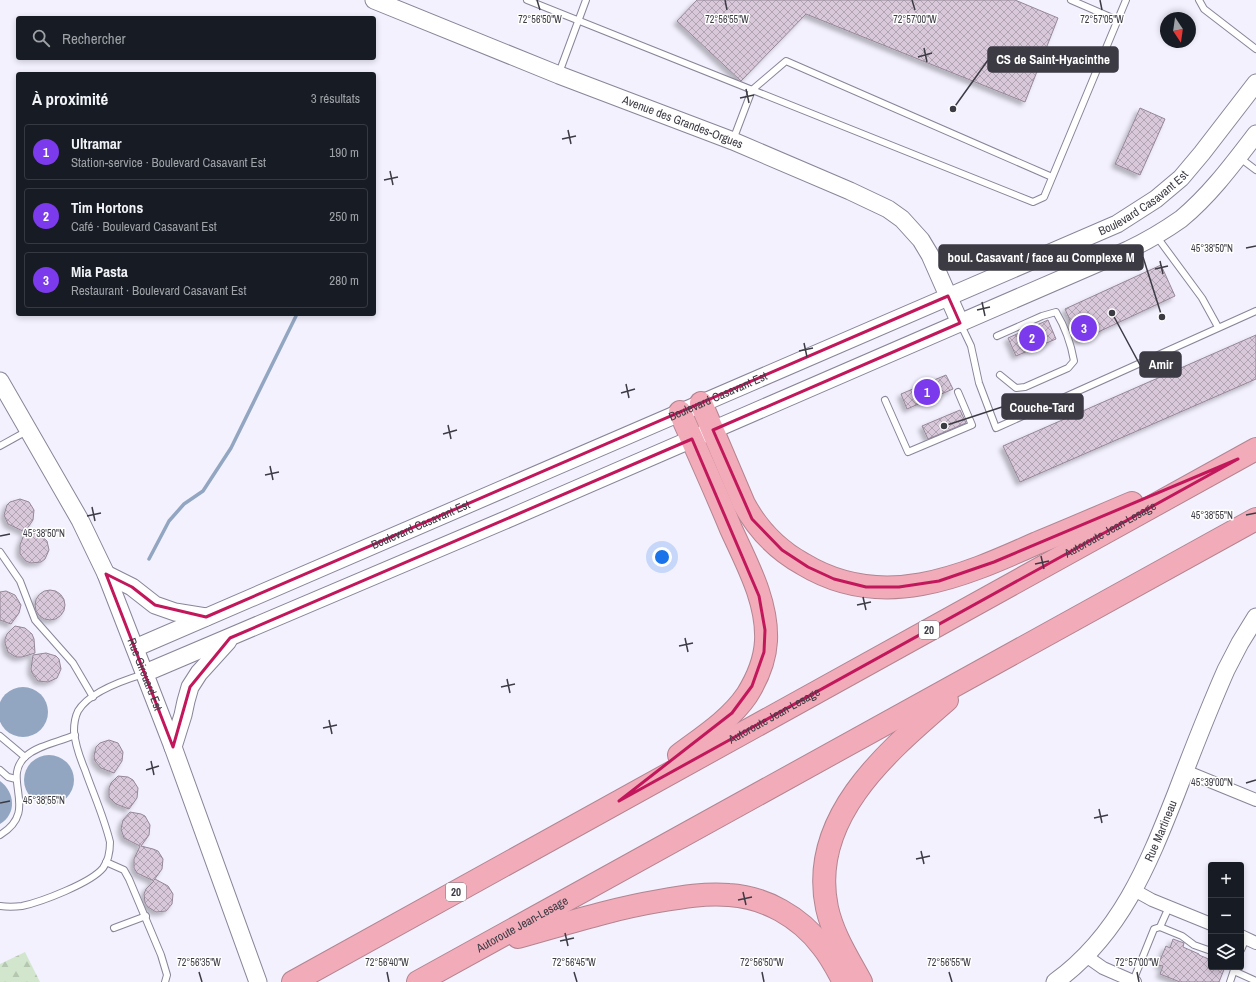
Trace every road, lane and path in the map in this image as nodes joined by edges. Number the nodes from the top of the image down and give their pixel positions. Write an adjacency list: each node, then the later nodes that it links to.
1 (374, 0): 10 (street, Avenue des Grandes-Orgues)
2 (527, 0): 8 (lane)
3 (586, 0): 8 (lane)
4 (1071, 0): 7 (lane)
5 (1126, 0): 7 (lane)
6 (1199, 0): 9 (lane)
7 (1117, 20): 17 (lane)
8 (578, 21): 10 (lane); 12 (lane)
9 (1256, 49)
10 (559, 75): 14 (street, Avenue des Grandes-Orgues)
11 (1256, 83): 19 (street, Boulevard Casavant Est)
12 (752, 90): 14 (lane); 17 (lane); 17 (lane)
13 (1256, 134): 15 (street)
14 (733, 141): 19 (street, Avenue des Grandes-Orgues)
15 (1238, 157): 16 (lane); 18 (street)
16 (1256, 170)
17 (1052, 177)
18 (1156, 236): 21 (street); 22 (lane)
19 (948, 296): 21 (street, Avenue des Grandes-Orgues); 28 (street, Boulevard Casavant Est)
20 (1256, 311): 22 (lane)
21 (960, 323): 22 (lane); 31 (street)
22 (1218, 328)
23 (997, 336): 24 (lane)
24 (1000, 375)
25 (0, 381): 30 (street, Rue Girouard Est)
26 (958, 392): 27 (lane)
27 (885, 400)
28 (701, 403): 29 (street, Boulevard Casavant Est); 31 (highway)
29 (680, 412): 32 (highway); 38 (street, Boulevard Casavant Est)
30 (28, 430): 33 (lane); 37 (street, Rue Girouard Est)
31 (713, 430): 32 (street); 34 (highway)
32 (692, 439): 40 (street); 53 (highway)
33 (0, 446)
34 (1247, 454): 53 (highway, Autoroute Jean-Lesage / 20)
35 (1256, 519): 42 (highway, Autoroute Jean-Lesage)
36 (0, 552): 44 (lane)
37 (106, 574): 38 (street); 41 (street, Rue Girouard Est)
38 (206, 617): 41 (street, Boulevard Casavant Est)
39 (1256, 617): 50 (street, Rue Martineau)
40 (230, 638): 43 (street); 47 (street)
41 (136, 648): 43 (street, Rue Girouard Est)
42 (980, 672): 63 (highway, Autoroute Jean-Lesage); 74 (highway)
43 (145, 673): 44 (lane); 47 (street, Rue Girouard Est)
44 (93, 697): 45 (lane)
45 (75, 735): 48 (lane); 55 (lane)
46 (0, 737): 48 (lane)
47 (173, 746): 70 (street, Rue Girouard Est)
48 (25, 757): 51 (lane)
49 (0, 770): 51 (lane)
50 (1185, 771): 52 (street); 56 (street, Rue Martineau)
51 (16, 779): 54 (lane)
52 (1256, 800)
53 (619, 801): 71 (highway, Autoroute Jean-Lesage / 20)
54 (0, 835)
55 (106, 862): 57 (lane); 59 (lane)
56 (1134, 890): 58 (street); 65 (street, Rue Martineau)
57 (0, 906)
58 (1168, 906): 60 (street); 61 (lane)
59 (146, 916): 62 (lane); 69 (lane)
60 (1208, 923)
61 (1160, 927): 64 (lane); 76 (lane)
62 (114, 928)
63 (480, 948): 72 (highway, Autoroute Jean-Lesage); 73 (highway)
64 (1208, 950)
65 (1086, 956): 75 (street, Rue Martineau); 76 (street)
66 (1235, 970): 77 (lane)
67 (1237, 970): 68 (lane)
68 (1256, 981)
69 (165, 982)
70 (258, 982)
71 (293, 982)
72 (418, 982)
73 (844, 982)
74 (861, 982)
75 (1055, 982)
76 (1134, 982)
77 (1230, 982)

